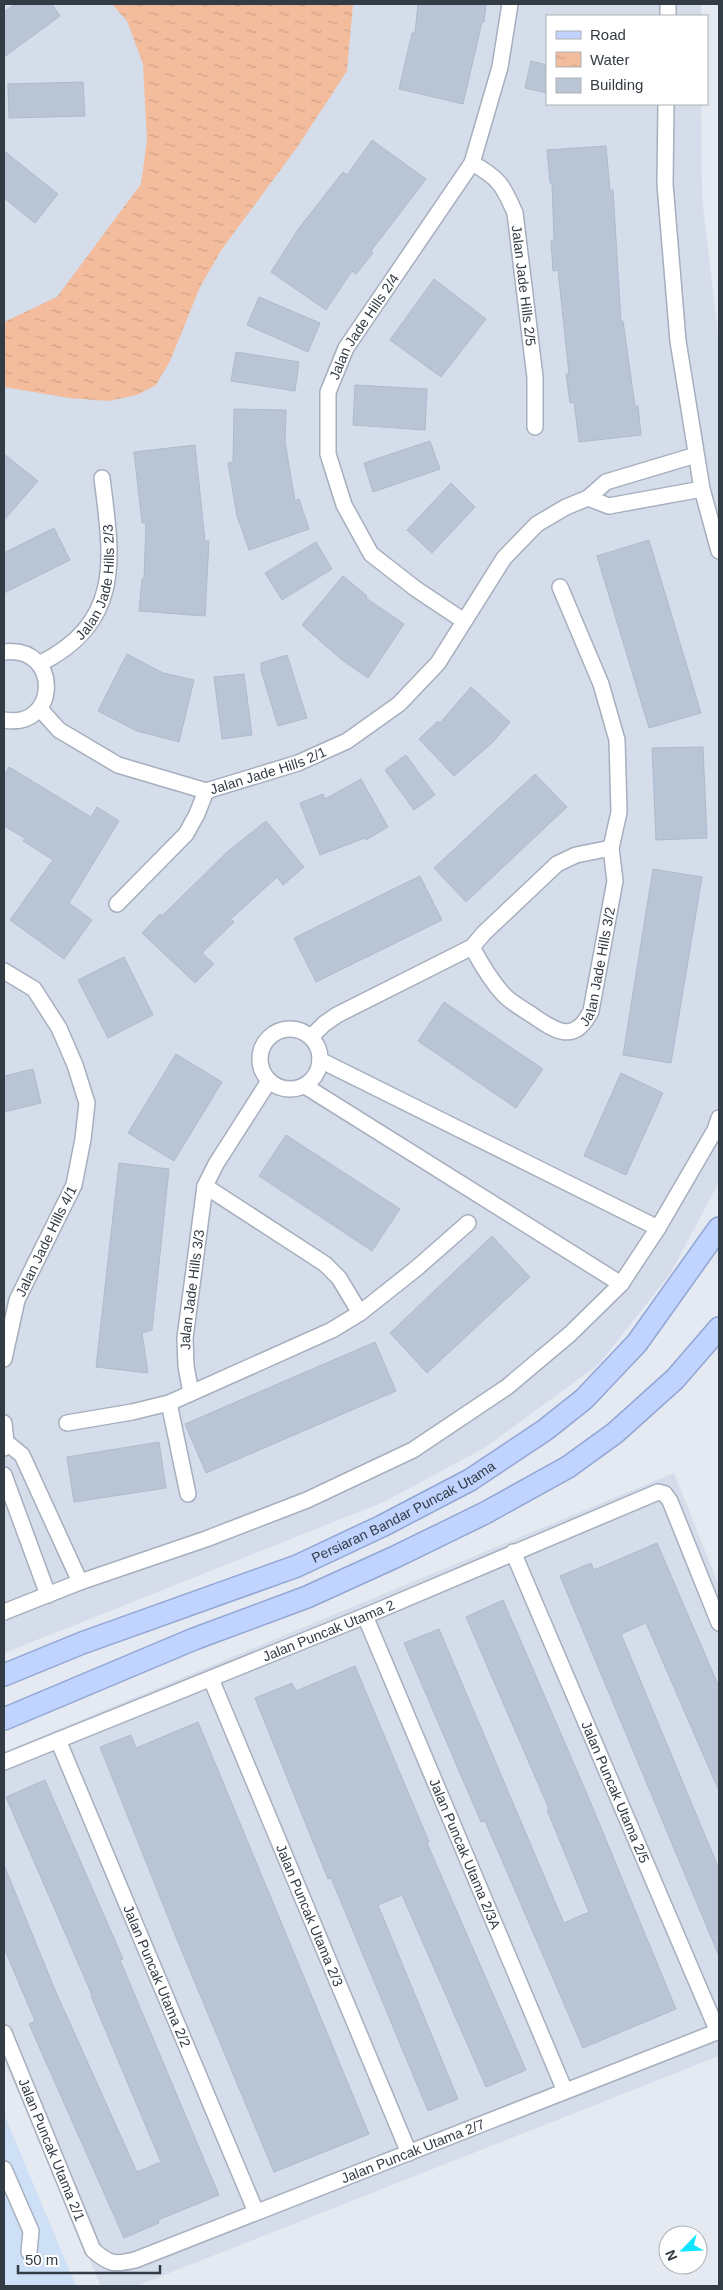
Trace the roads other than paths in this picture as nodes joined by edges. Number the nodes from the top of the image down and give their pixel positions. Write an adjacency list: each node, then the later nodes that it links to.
1 (510, 4): 3 (street, Jalan Jade Hills 2/4)
2 (666, 105): 5 (street)
3 (472, 163): 4 (street, Jalan Jade Hills 2/5); 11 (street, Jalan Jade Hills 2/4)
4 (535, 427)
5 (696, 455): 7 (street); 8 (street, Jalan Jade Hills 2/1)
6 (102, 478): 13 (street, Jalan Jade Hills 2/3)
7 (702, 489): 8 (street); 9 (street)
8 (588, 498): 11 (street, Jalan Jade Hills 2/1)
9 (719, 551)
10 (560, 587): 17 (street, Jalan Jade Hills 3/2)
11 (464, 621): 16 (street, Jalan Jade Hills 2/1)
12 (4, 652): 13 (street)
13 (39, 664): 14 (street)
14 (40, 709): 15 (street); 16 (street, Jalan Jade Hills 2/1)
15 (4, 720)
16 (206, 791): 18 (street)
17 (611, 848): 19 (street); 19 (street, Jalan Jade Hills 3/2)
18 (117, 904)
19 (472, 947): 21 (street)
20 (4, 971): 33 (street, Jalan Jade Hills 4/1)
21 (311, 1037): 22 (street); 23 (street)
22 (320, 1060): 24 (street); 28 (street)
23 (268, 1081): 24 (street); 26 (street, Jalan Jade Hills 3/3)
24 (305, 1086): 30 (street)
25 (719, 1118): 28 (street)
26 (205, 1186): 31 (street); 34 (street, Jalan Jade Hills 3/3)
27 (468, 1223): 31 (street)
28 (658, 1228): 30 (street)
29 (719, 1228): 47 (street, Persiaran Bandar Puncak Utama)
30 (620, 1284): 42 (street)
31 (360, 1313): 34 (street)
32 (719, 1328): 49 (street)
33 (4, 1359)
34 (191, 1393): 35 (street)
35 (169, 1402): 36 (street); 40 (street)
36 (66, 1423)
37 (4, 1424): 38 (street)
38 (5, 1445): 42 (street)
39 (4, 1475): 43 (street)
40 (188, 1494)
41 (513, 1552): 45 (street, Jalan Puncak Utama 2); 46 (street, Jalan Puncak Utama 2); 52 (street, Jalan Puncak Utama 2/5)
42 (80, 1582): 43 (street)
43 (48, 1595): 44 (street)
44 (4, 1612)
45 (365, 1616): 48 (street, Jalan Puncak Utama 2); 54 (street, Jalan Puncak Utama 2/3A)
46 (719, 1623)
47 (4, 1675)
48 (211, 1679): 50 (street, Jalan Puncak Utama 2); 55 (street, Jalan Puncak Utama 2/3)
49 (4, 1719)
50 (58, 1740): 51 (street, Jalan Puncak Utama 2); 57 (street, Jalan Puncak Utama 2/2)
51 (4, 1762)
52 (719, 2032): 54 (street, Jalan Puncak Utama 2/7)
53 (4, 2033): 59 (street, Jalan Puncak Utama 2/1)
54 (565, 2091): 55 (street, Jalan Puncak Utama 2/7)
55 (408, 2153): 57 (street, Jalan Puncak Utama 2/7)
56 (4, 2169): 58 (street)
57 (256, 2212): 59 (street, Jalan Puncak Utama 2/7)
58 (30, 2252)
59 (106, 2262)

